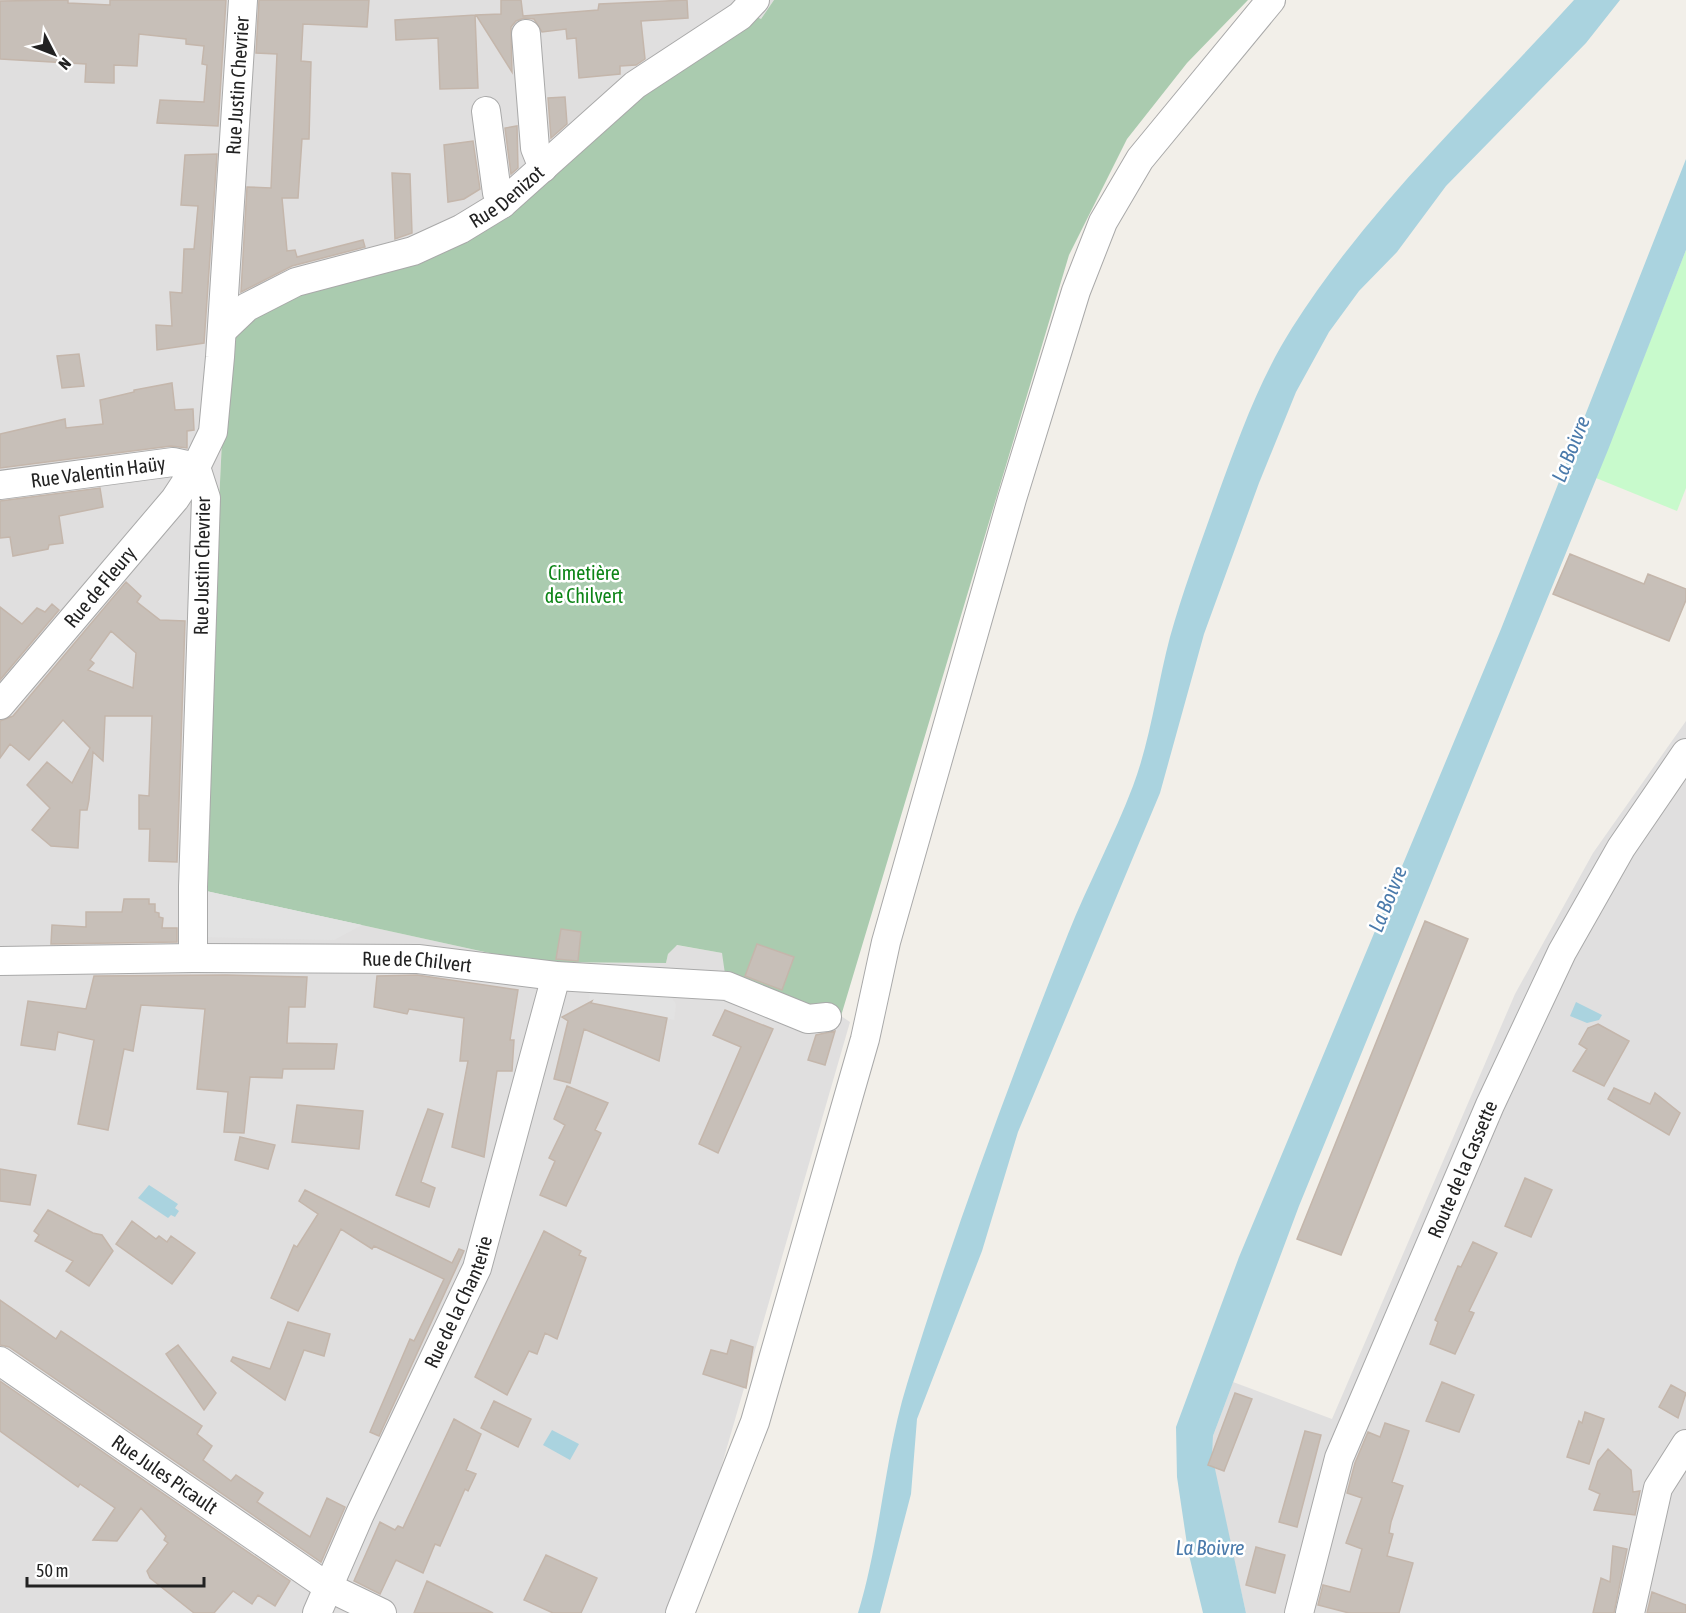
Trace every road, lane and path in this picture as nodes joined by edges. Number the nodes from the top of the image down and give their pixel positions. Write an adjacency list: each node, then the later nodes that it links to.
1 (755, 0): 6 (street, Rue Denizot)
2 (1271, 0): 22 (street)
3 (243, 10): 8 (street, Rue Justin Chevrier)
4 (526, 34): 6 (street)
5 (486, 111): 7 (street)
6 (543, 168): 7 (street, Rue Denizot)
7 (502, 204): 8 (street, Rue Denizot)
8 (223, 330): 9 (street, Rue Justin Chevrier)
9 (196, 467): 10 (street, Rue Valentin Haüy); 11 (street, Rue de Fleury); 13 (street, Rue Justin Chevrier)
10 (0, 485)
11 (0, 705)
12 (1686, 753): 23 (street, Route de la Cassette)
13 (193, 958): 14 (street, Rue de Chilvert); 15 (street, Rue de Chilvert)
14 (0, 961)
15 (556, 976): 16 (street, Rue de Chilvert); 19 (street, Rue de la Chanterie)
16 (827, 1017)
17 (0, 1361): 19 (street, Rue Jules Picault)
18 (1686, 1443): 24 (street)
19 (328, 1587): 20 (street, Rue de la Chanterie); 21 (street, Rue Jules Picault)
20 (317, 1613)
21 (382, 1613)
22 (680, 1613)
23 (1299, 1613)
24 (1630, 1613)

